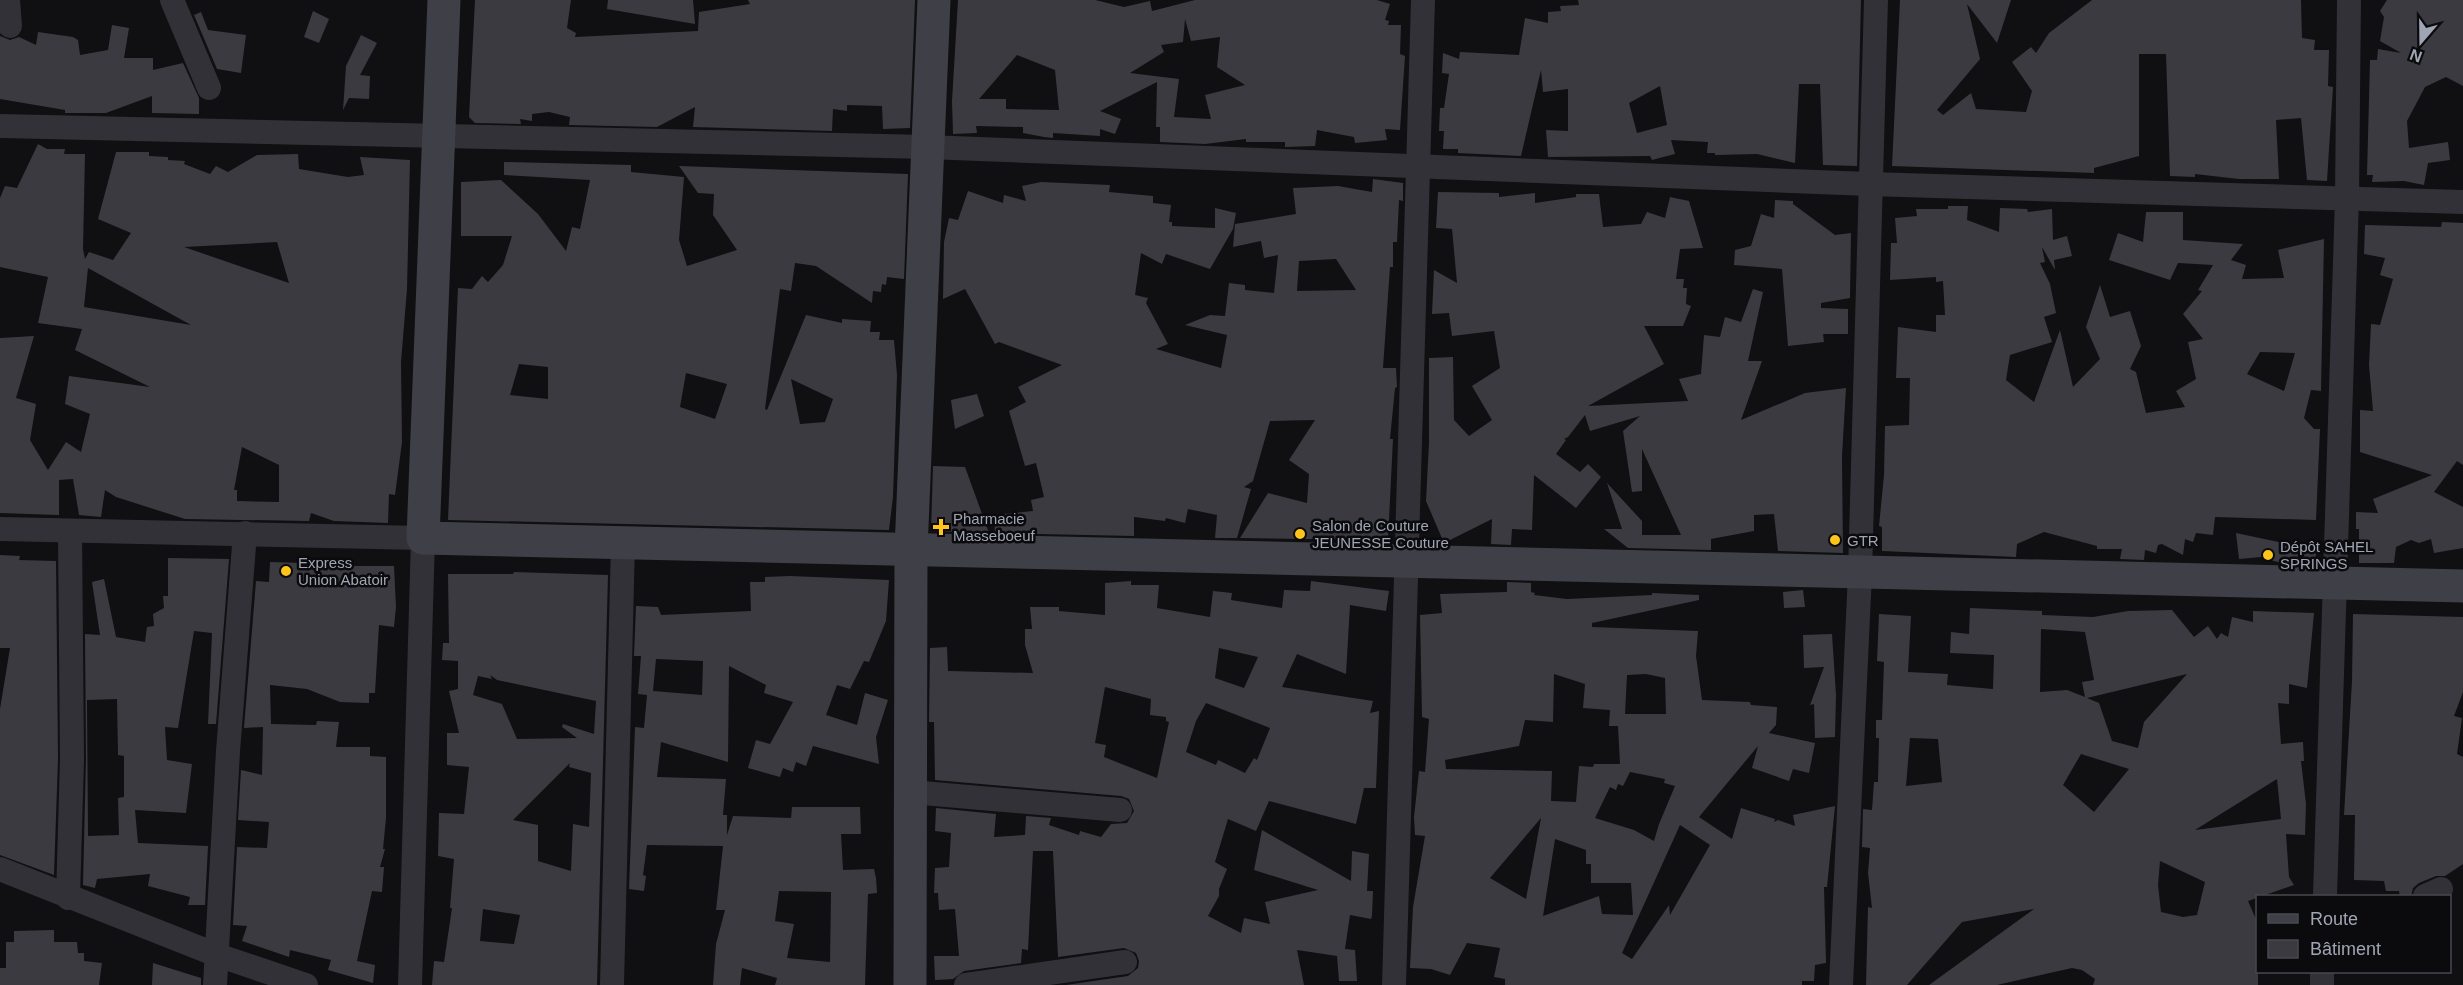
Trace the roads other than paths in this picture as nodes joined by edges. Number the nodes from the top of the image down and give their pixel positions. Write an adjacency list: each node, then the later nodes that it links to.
1 (8, 0): 8 (street)
2 (172, 0): 9 (street)
3 (934, 0): 12 (main road)
4 (1423, 0): 13 (street)
5 (1876, 0): 14 (street)
6 (2349, 0): 15 (street)
7 (441, 2): 11 (main road)
8 (10, 26)
9 (209, 88)
10 (0, 126): 11 (street)
11 (439, 138): 12 (street); 20 (main road)
12 (927, 147): 13 (street); 22 (main road)
13 (1417, 166): 14 (street); 23 (street)
14 (1869, 184): 15 (street); 24 (street)
15 (2347, 198): 16 (street); 25 (street)
16 (2463, 202)
17 (0, 529): 18 (street)
18 (70, 531): 19 (street); 31 (street)
19 (246, 533): 20 (street); 32 (street)
20 (423, 538): 21 (main road); 36 (street)
21 (623, 543): 22 (main road); 37 (street)
22 (910, 550): 23 (main road); 27 (main road)
23 (1407, 561): 24 (main road); 40 (street)
24 (1860, 573): 25 (main road); 41 (street)
25 (2335, 583): 26 (main road); 30 (street)
26 (2463, 586)
27 (911, 792): 28 (street); 38 (main road)
28 (1120, 810)
29 (0, 869): 31 (street)
30 (2325, 895)
31 (68, 898): 32 (street)
32 (217, 955): 34 (street); 35 (street)
33 (1125, 962): 39 (street)
34 (215, 985)
35 (306, 985)
36 (410, 985)
37 (612, 985)
38 (910, 985)
39 (966, 985)
40 (1394, 985)
41 (1841, 985)

